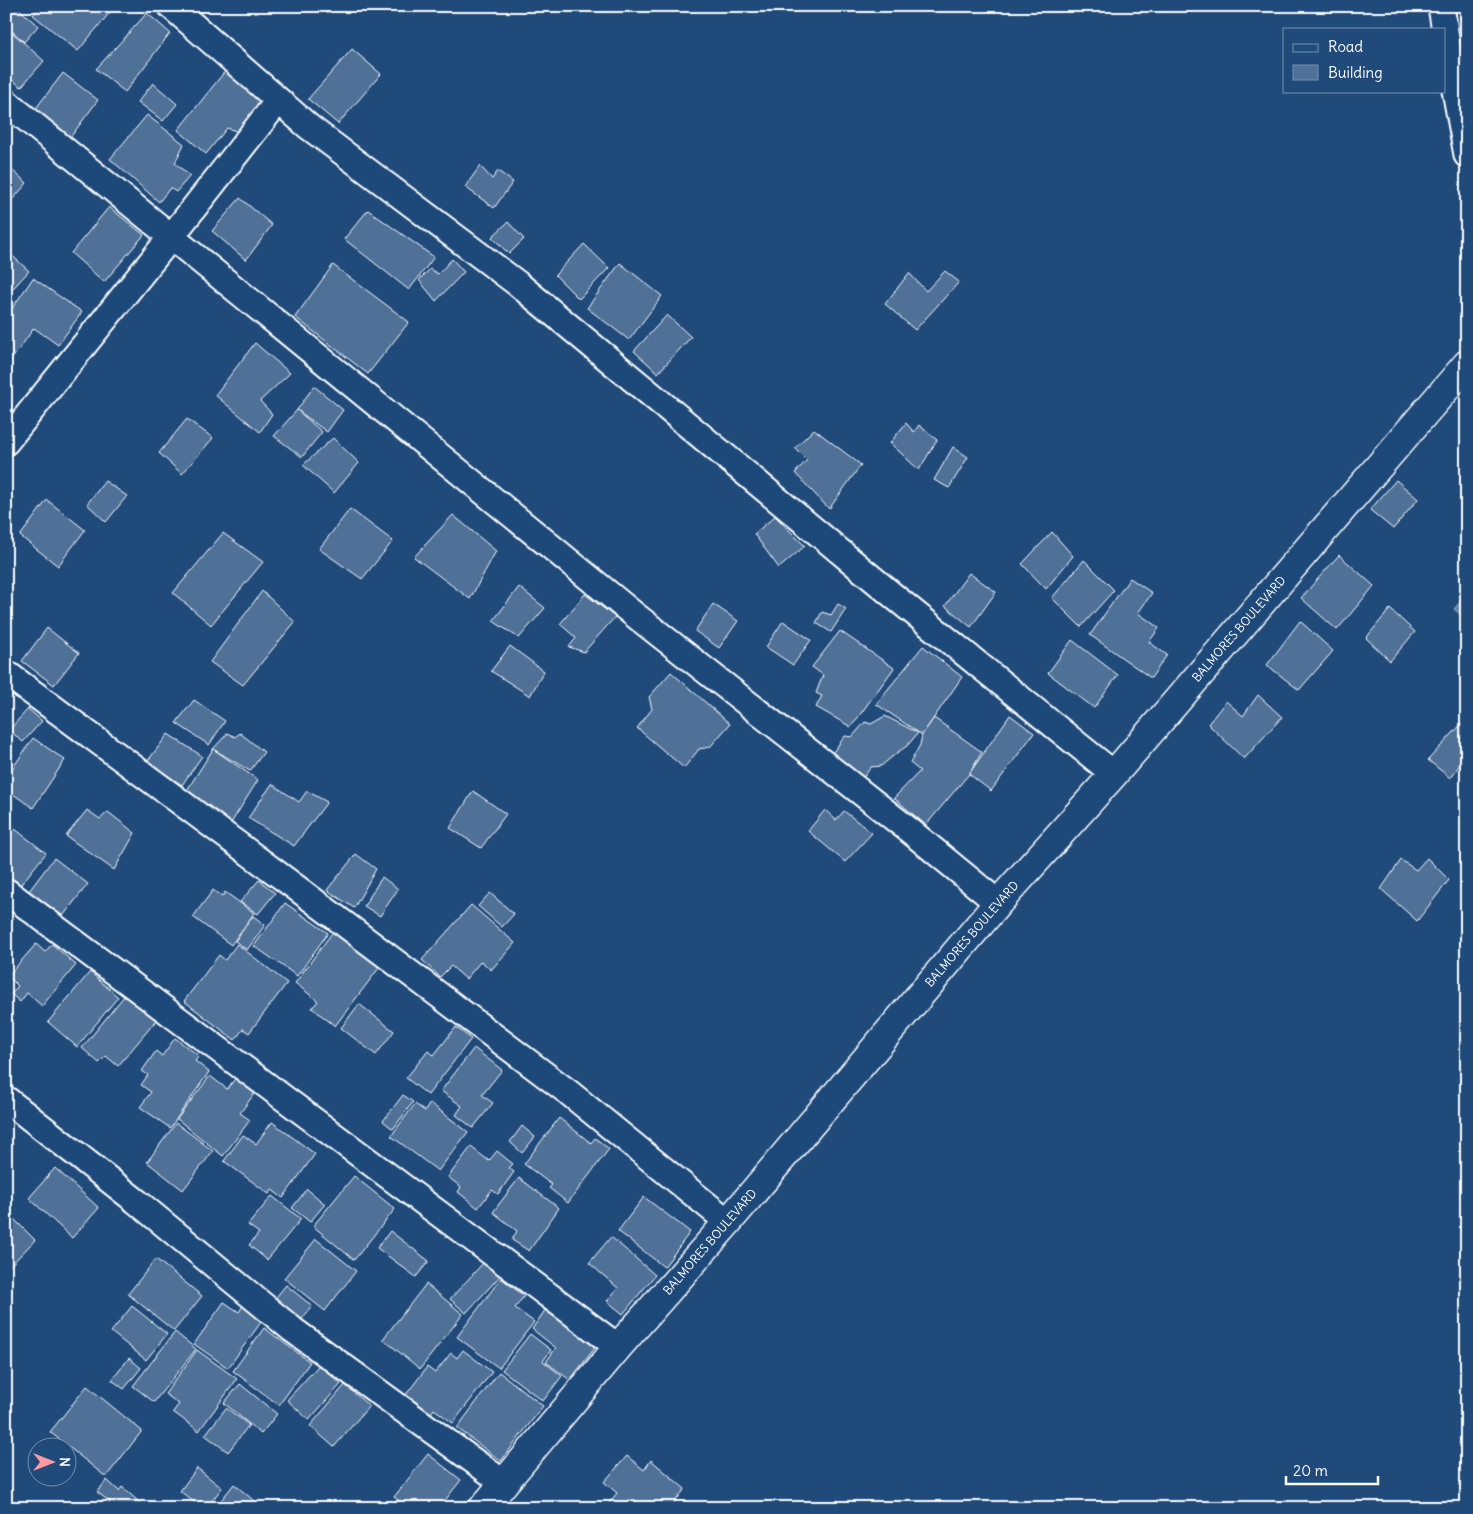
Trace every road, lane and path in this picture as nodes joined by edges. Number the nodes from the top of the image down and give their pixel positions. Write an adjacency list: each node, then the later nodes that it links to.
1 (171, 6): 5 (street)
2 (1441, 6): 3 (street)
3 (1444, 28)
4 (1446, 38): 7 (street)
5 (278, 101): 8 (street); 12 (street)
6 (6, 102): 8 (street)
7 (1467, 155)
8 (171, 237): 10 (street); 14 (street)
9 (1467, 364): 12 (street, BALMORES BOULEVARD)
10 (6, 442)
11 (6, 673): 16 (street)
12 (1114, 774): 14 (street, BALMORES BOULEVARD)
13 (6, 890): 17 (street)
14 (998, 903): 16 (street, BALMORES BOULEVARD)
15 (6, 1099): 18 (street)
16 (728, 1222): 17 (street, BALMORES BOULEVARD)
17 (618, 1347): 18 (street, BALMORES BOULEVARD)
18 (504, 1483): 19 (street, BALMORES BOULEVARD)
19 (483, 1508)

